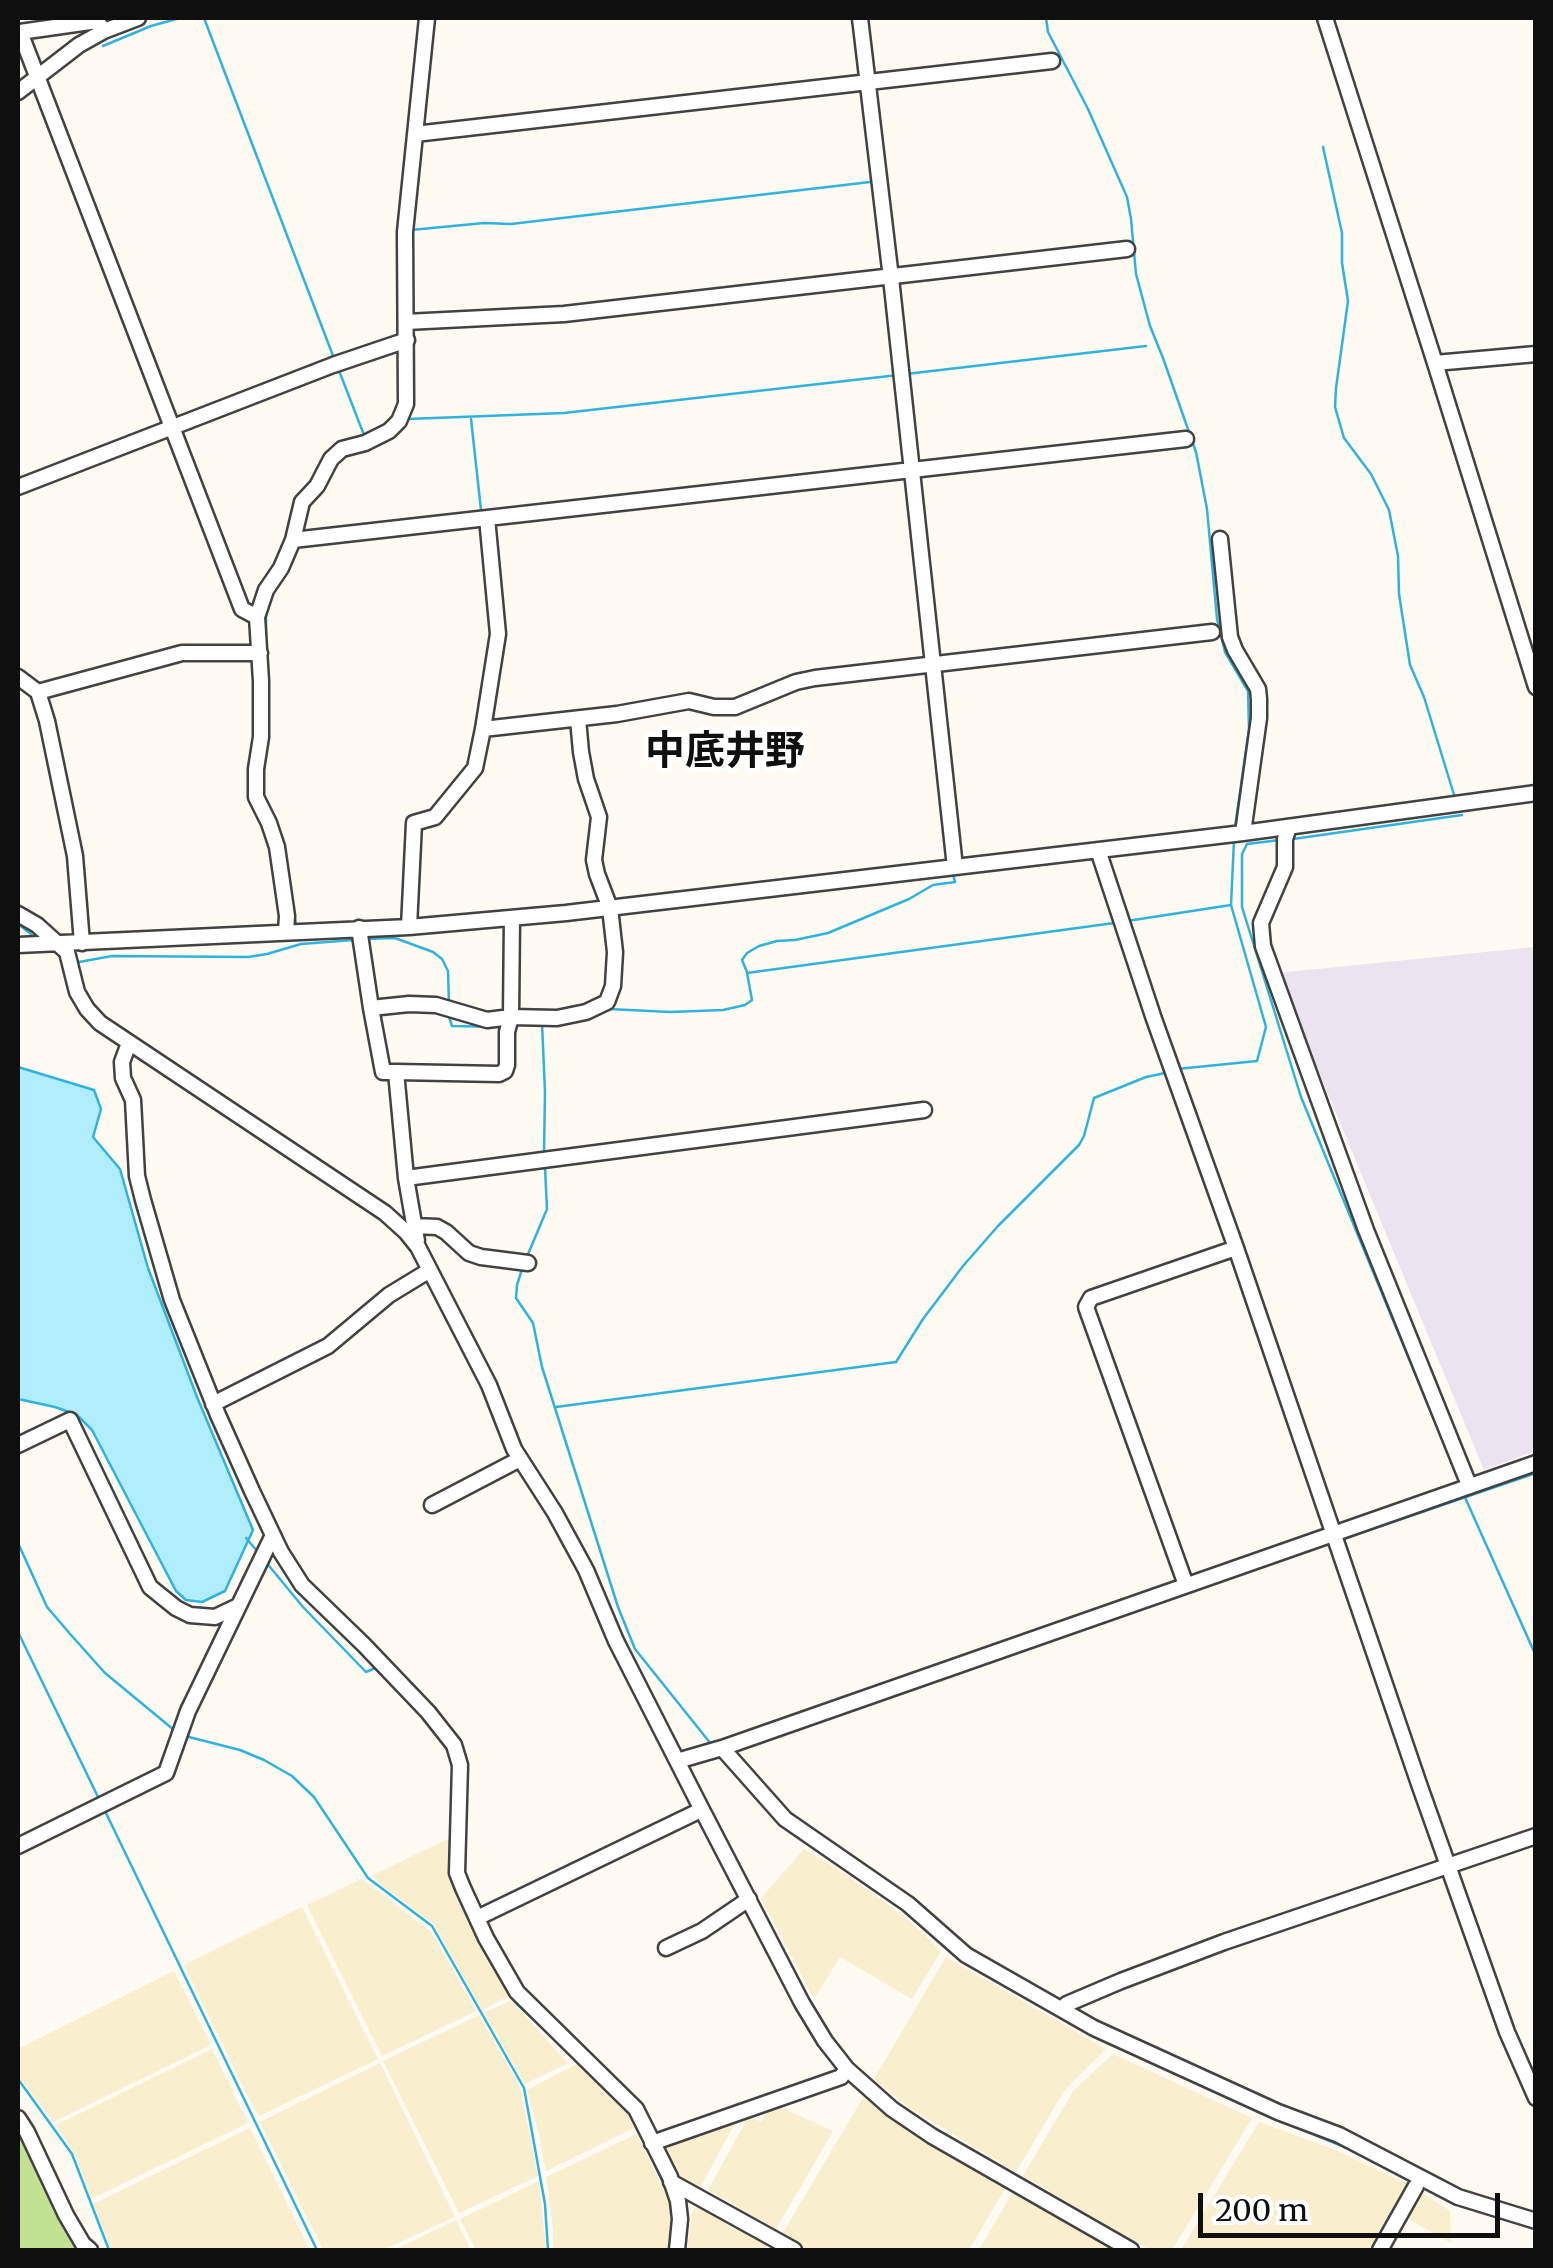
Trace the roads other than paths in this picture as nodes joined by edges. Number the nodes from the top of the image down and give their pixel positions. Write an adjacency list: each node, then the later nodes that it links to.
1 (138, 18): 5 (street)
2 (426, 18): 10 (street)
3 (860, 18): 8 (street)
4 (1324, 18): 16 (street)
5 (104, 30): 7 (street); 7 (street)
6 (1052, 61): 8 (street)
7 (36, 77): 9 (street); 17 (street)
8 (868, 81): 10 (street); 12 (street)
9 (18, 92)
10 (415, 134): 13 (street)
11 (1127, 250): 12 (street)
12 (892, 278): 13 (street); 19 (street)
13 (406, 322): 14 (street)
14 (407, 340): 17 (street); 23 (street)
15 (1536, 354): 16 (street)
16 (1435, 362): 29 (street)
17 (171, 427): 20 (street); 24 (street)
18 (1186, 439): 19 (street)
19 (911, 470): 21 (street); 27 (street)
20 (18, 486)
21 (488, 518): 23 (street); 32 (street)
22 (1220, 539): 35 (street)
23 (293, 540): 24 (street)
24 (257, 617): 26 (street)
25 (1212, 632): 27 (street)
26 (260, 654): 30 (street); 43 (street)
27 (932, 666): 31 (street); 37 (street)
28 (18, 677): 30 (street)
29 (1536, 687)
30 (38, 692): 45 (street)
31 (578, 719): 32 (street); 38 (street)
32 (482, 730): 41 (street)
33 (1536, 794): 34 (street)
34 (1289, 827): 35 (street); 62 (street)
35 (1235, 834): 36 (street)
36 (1098, 850): 37 (street); 55 (street)
37 (955, 867): 38 (street)
38 (610, 908): 40 (street); 48 (street)
39 (18, 914): 44 (street)
40 (512, 918): 41 (street); 48 (street)
41 (408, 926): 42 (street)
42 (359, 928): 43 (street); 47 (street)
43 (286, 932): 45 (street)
44 (58, 944): 45 (street); 46 (street); 49 (street)
45 (82, 944)
46 (18, 946)
47 (371, 1008): 48 (street); 50 (street)
48 (512, 1017): 50 (street)
49 (129, 1043): 54 (street); 58 (street)
50 (396, 1072): 52 (street)
51 (924, 1110): 52 (street)
52 (406, 1178): 53 (street)
53 (414, 1226): 54 (street); 56 (street)
54 (418, 1247): 57 (street)
55 (1236, 1248): 64 (street); 66 (street)
56 (528, 1263)
57 (430, 1270): 58 (street); 60 (street)
58 (214, 1404): 65 (street)
59 (18, 1445): 67 (street)
60 (520, 1459): 63 (street); 69 (street)
61 (1536, 1463): 62 (street)
62 (1468, 1486): 64 (street)
63 (432, 1506)
64 (1332, 1533): 66 (street); 73 (street)
65 (273, 1535): 67 (street); 75 (street)
66 (1186, 1585): 68 (street)
67 (238, 1606): 72 (street)
68 (722, 1748): 69 (street); 77 (street)
69 (677, 1761): 70 (street)
70 (702, 1810): 74 (street); 75 (street)
71 (1536, 1836): 73 (street)
72 (18, 1846)
73 (1448, 1866): 77 (street); 79 (street)
74 (748, 1899): 76 (street); 78 (street)
75 (477, 1918): 81 (street)
76 (666, 1948)
77 (1062, 2009): 84 (street)
78 (847, 2069): 81 (street); 88 (street)
79 (1536, 2098)
80 (18, 2118): 85 (street)
81 (652, 2143): 82 (street)
82 (672, 2182): 86 (street); 87 (street)
83 (1416, 2186): 89 (street)
84 (1536, 2222)
85 (90, 2250)
86 (677, 2250)
87 (794, 2250)
88 (1131, 2250)
89 (1380, 2250)

